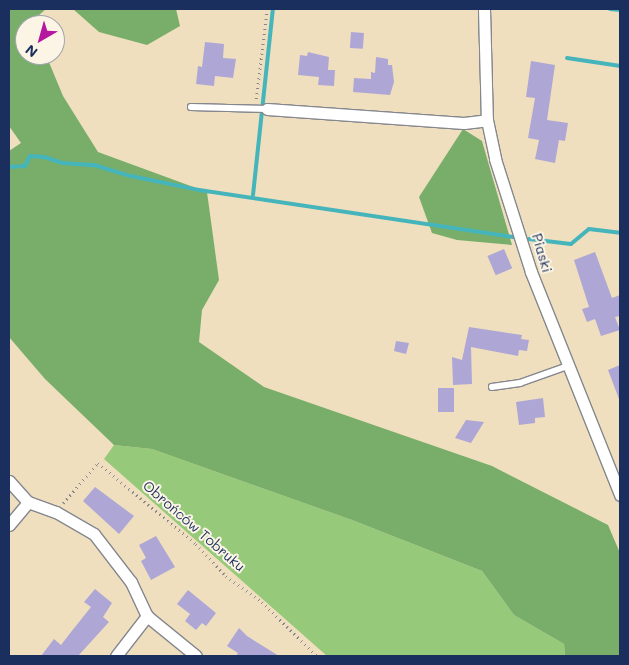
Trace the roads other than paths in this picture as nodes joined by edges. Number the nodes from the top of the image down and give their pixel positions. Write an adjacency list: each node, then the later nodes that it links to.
1 (484, 9): 4 (street, Piaski)
2 (191, 107): 3 (lane)
3 (260, 108): 4 (street)
4 (487, 120): 5 (street, Piaski)
5 (568, 366): 6 (lane); 8 (street, Piaski)
6 (492, 387)
7 (9, 481): 9 (street)
8 (620, 495)
9 (28, 502): 10 (street); 11 (street)
10 (9, 525)
11 (147, 616): 12 (street); 13 (street)
12 (116, 656)
13 (196, 656)

